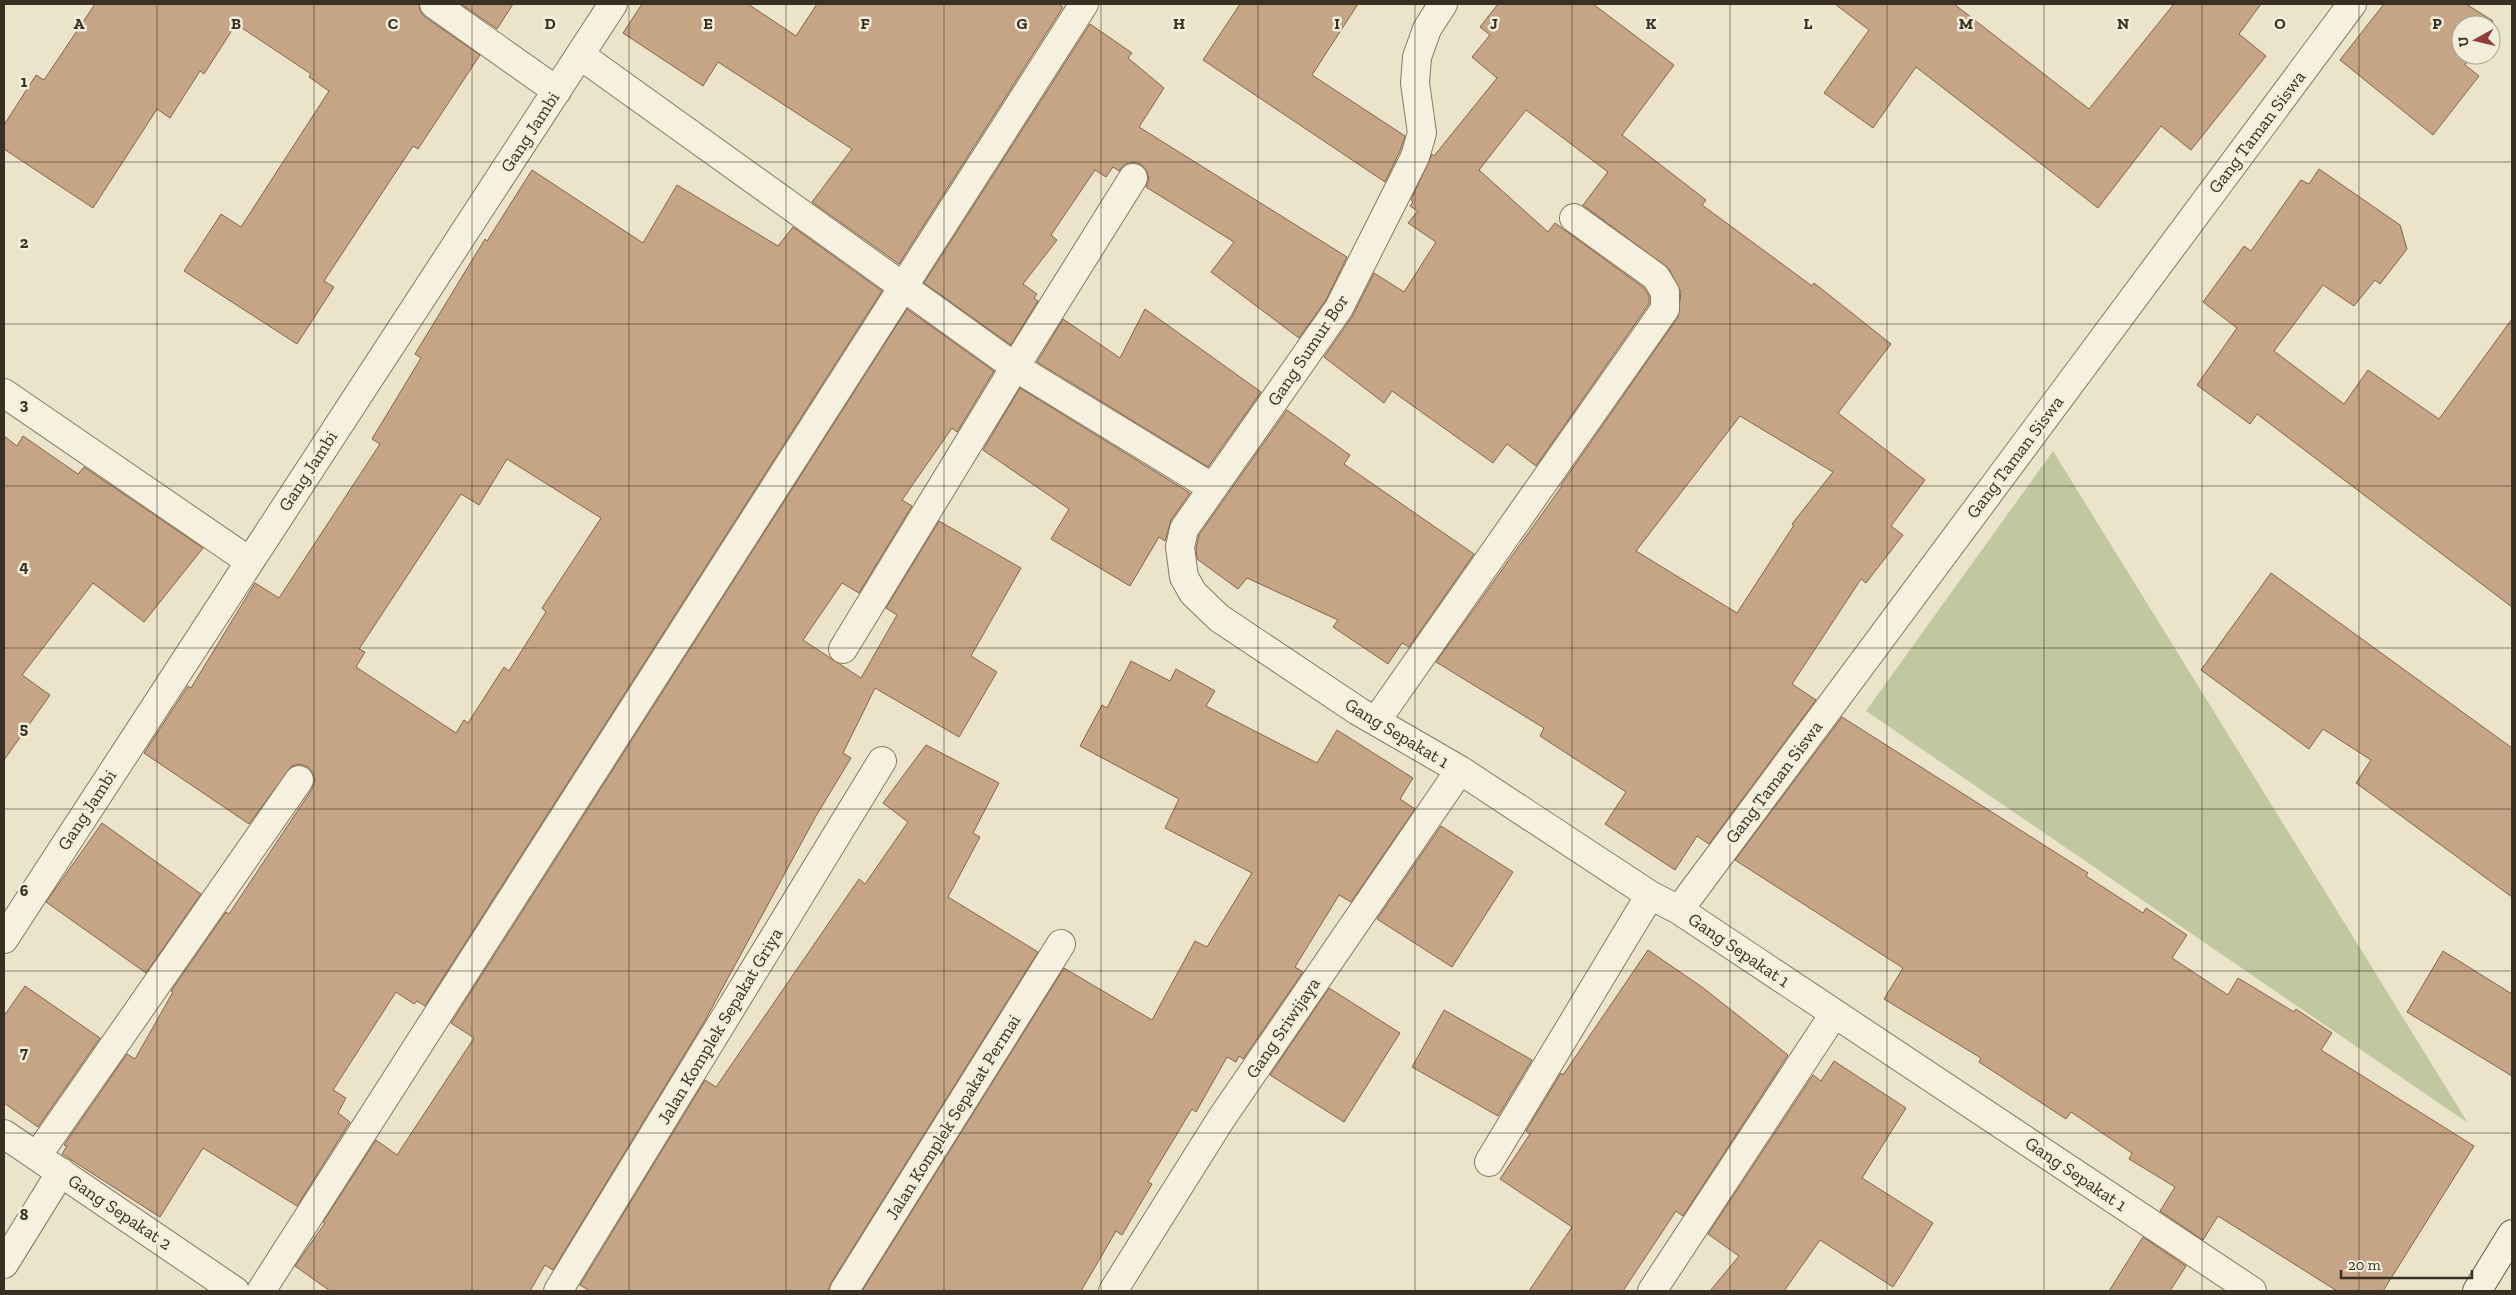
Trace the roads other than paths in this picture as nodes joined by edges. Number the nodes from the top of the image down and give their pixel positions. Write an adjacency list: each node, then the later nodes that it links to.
1 (434, 4): 7 (street)
2 (613, 4): 6 (street, Gang Jambi)
3 (1084, 4): 10 (street)
4 (1443, 4): 13 (street, Gang Sumur Bor)
5 (2352, 4): 22 (street, Gang Taman Siswa)
6 (580, 55): 7 (street, Gang Jambi); 10 (street)
7 (557, 91): 14 (street, Gang Jambi)
8 (1133, 178): 11 (street)
9 (1574, 218): 17 (street)
10 (903, 286): 11 (street); 33 (street)
11 (1015, 367): 13 (street); 16 (street)
12 (4, 393): 14 (street)
13 (1213, 488): 15 (street, Gang Sumur Bor)
14 (249, 562): 23 (street, Gang Jambi)
15 (1219, 618): 17 (street, Gang Sepakat 1)
16 (843, 649)
17 (1376, 721): 19 (street, Gang Sepakat 1)
18 (882, 761): 34 (street, Jalan Komplek Sepakat Griya)
19 (1460, 770): 21 (street, Gang Sepakat 1); 36 (street, Gang Sriwijaya)
20 (299, 780): 27 (street)
21 (1650, 894): 22 (street, Gang Sepakat 1); 28 (street)
22 (1679, 910): 25 (street, Gang Sepakat 1)
23 (4, 939)
24 (1061, 944): 35 (street, Jalan Komplek Sepakat Permai)
25 (1834, 1014): 37 (street); 38 (street, Gang Sepakat 1)
26 (4, 1134): 27 (street, Gang Sepakat 2)
27 (37, 1156): 29 (street, Gang Sepakat 2)
28 (1489, 1162)
29 (61, 1172): 31 (street); 32 (street, Gang Sepakat 2)
30 (2512, 1234): 39 (street)
31 (4, 1264)
32 (235, 1291)
33 (261, 1291)
34 (558, 1291)
35 (844, 1291)
36 (1113, 1291)
37 (1652, 1291)
38 (2252, 1291)
39 (2477, 1291)

